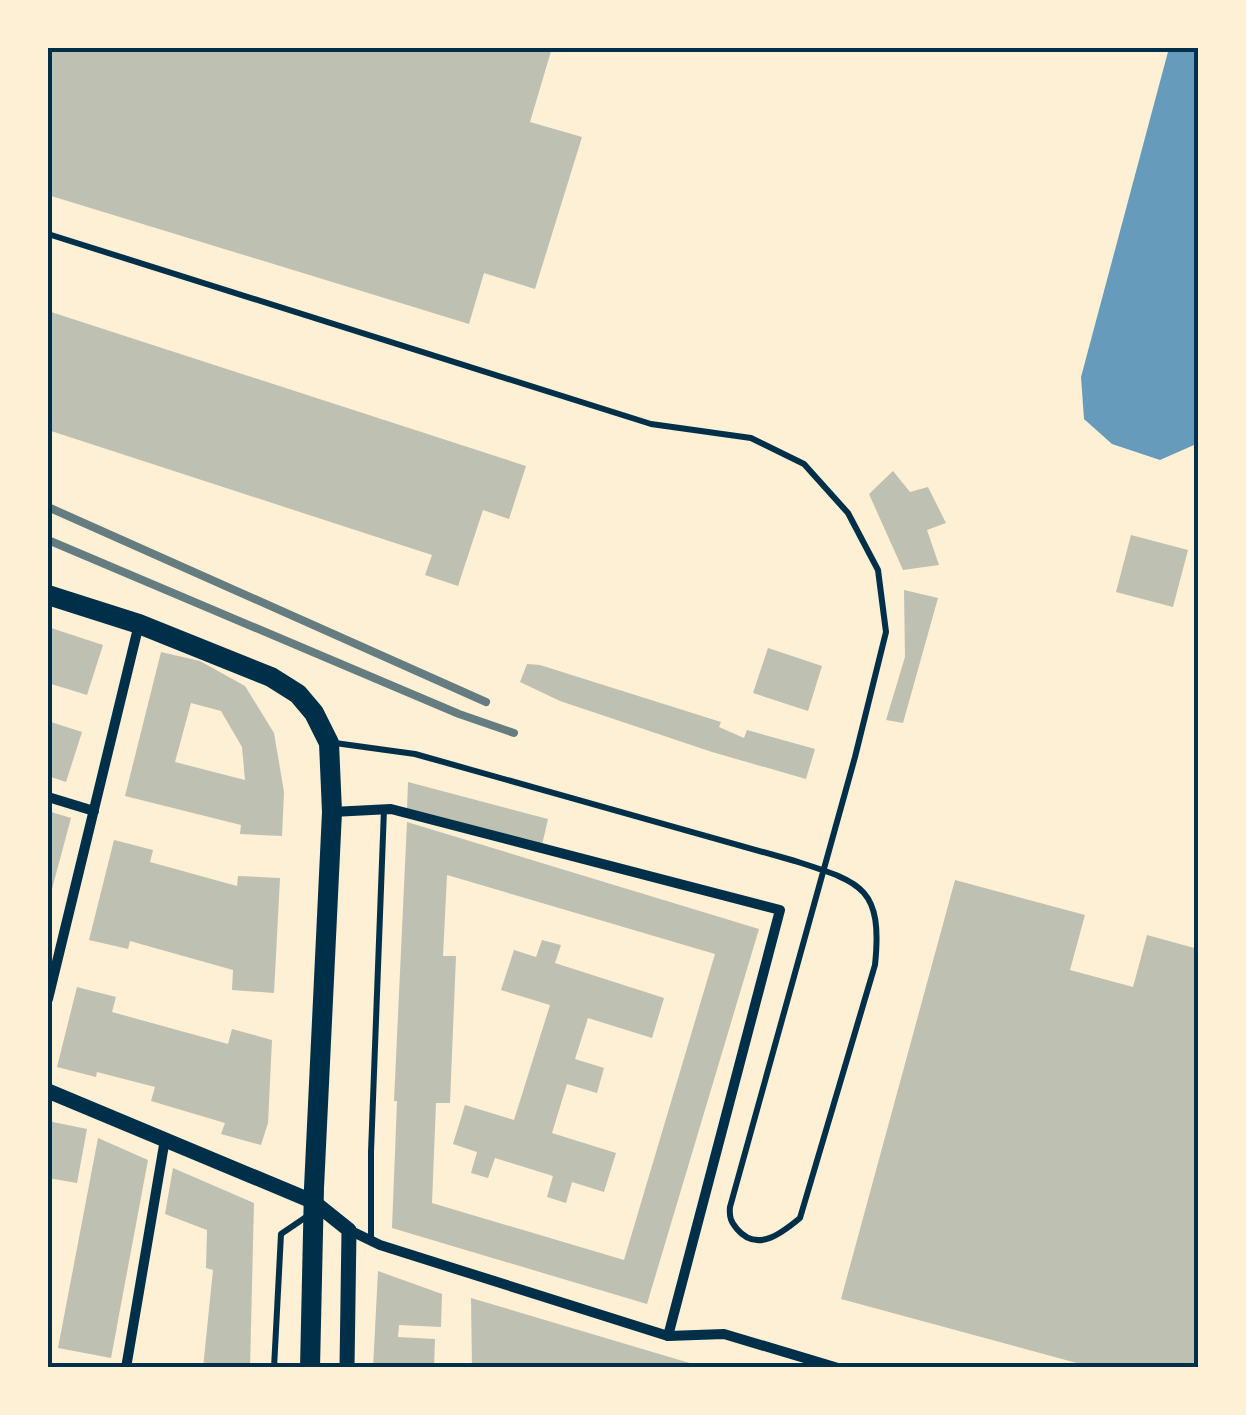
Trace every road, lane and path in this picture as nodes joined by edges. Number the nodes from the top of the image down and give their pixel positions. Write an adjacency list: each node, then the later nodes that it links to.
1 (48, 234): 4 (lane)
2 (48, 595): 3 (main road)
3 (140, 624): 4 (main road); 7 (street)
4 (329, 743): 8 (main road)
5 (48, 797): 7 (street)
6 (384, 809): 8 (street); 14 (lane); 15 (street)
7 (94, 810): 9 (street)
8 (332, 812): 12 (main road)
9 (48, 999)
10 (48, 1091): 11 (street)
11 (165, 1139): 12 (street); 16 (street)
12 (314, 1207): 13 (street); 17 (lane); 18 (main road)
13 (349, 1230): 14 (street); 19 (street)
14 (372, 1240): 15 (street)
15 (668, 1336): 20 (street)
16 (126, 1368)
17 (274, 1368)
18 (310, 1368)
19 (348, 1368)
20 (838, 1368)

